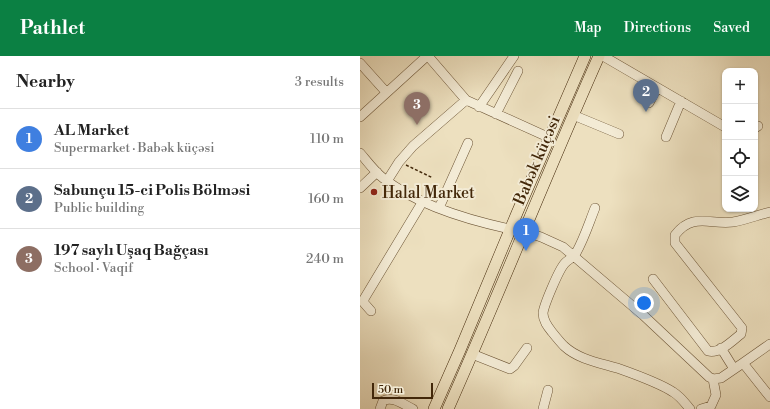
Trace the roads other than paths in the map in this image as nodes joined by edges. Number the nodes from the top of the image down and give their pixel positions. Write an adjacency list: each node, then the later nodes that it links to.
1 (428, 56): 9 (street); 10 (street)
2 (514, 56): 13 (street)
3 (585, 56): 20 (main road, Babək küçəsi)
4 (599, 56): 15 (main road, Babək küçəsi)
5 (603, 56): 8 (street)
6 (360, 63): 9 (street)
7 (518, 72): 14 (street)
8 (657, 88): 11 (street); 12 (street)
9 (386, 92): 16 (street)
10 (466, 100): 13 (street); 24 (street)
11 (681, 101): 17 (street); 19 (street)
12 (649, 103)
13 (479, 107): 14 (street)
14 (496, 114): 20 (street)
15 (573, 115): 18 (street); 31 (main road, Babək küçəsi)
16 (360, 117)
17 (722, 125)
18 (619, 134)
19 (666, 137)
20 (550, 138): 30 (main road, Babək küçəsi)
21 (468, 143): 27 (street)
22 (360, 153): 23 (street)
23 (377, 172): 24 (street); 25 (street)
24 (387, 180): 26 (street)
25 (360, 188)
26 (423, 201): 27 (street); 34 (street)
27 (439, 208): 30 (street)
28 (595, 208): 32 (street)
29 (770, 212): 37 (street)
30 (510, 229): 31 (main road); 47 (main road, Babək küçəsi)
31 (523, 232): 32 (street); 38 (main road, Babək küçəsi)
32 (574, 257): 41 (street); 50 (street)
33 (653, 279): 37 (street)
34 (371, 311)
35 (770, 344): 39 (street)
36 (527, 348): 38 (street)
37 (721, 348): 40 (street)
38 (472, 354): 48 (main road, Babək küçəsi)
39 (744, 363): 40 (street); 43 (street)
40 (734, 369): 41 (street)
41 (713, 379): 44 (street)
42 (548, 390): 49 (street)
43 (770, 397)
44 (711, 408): 51 (street)
45 (380, 409): 46 (street)
46 (413, 409)
47 (434, 409)
48 (448, 409)
49 (543, 409)
50 (690, 409)
51 (701, 409)

